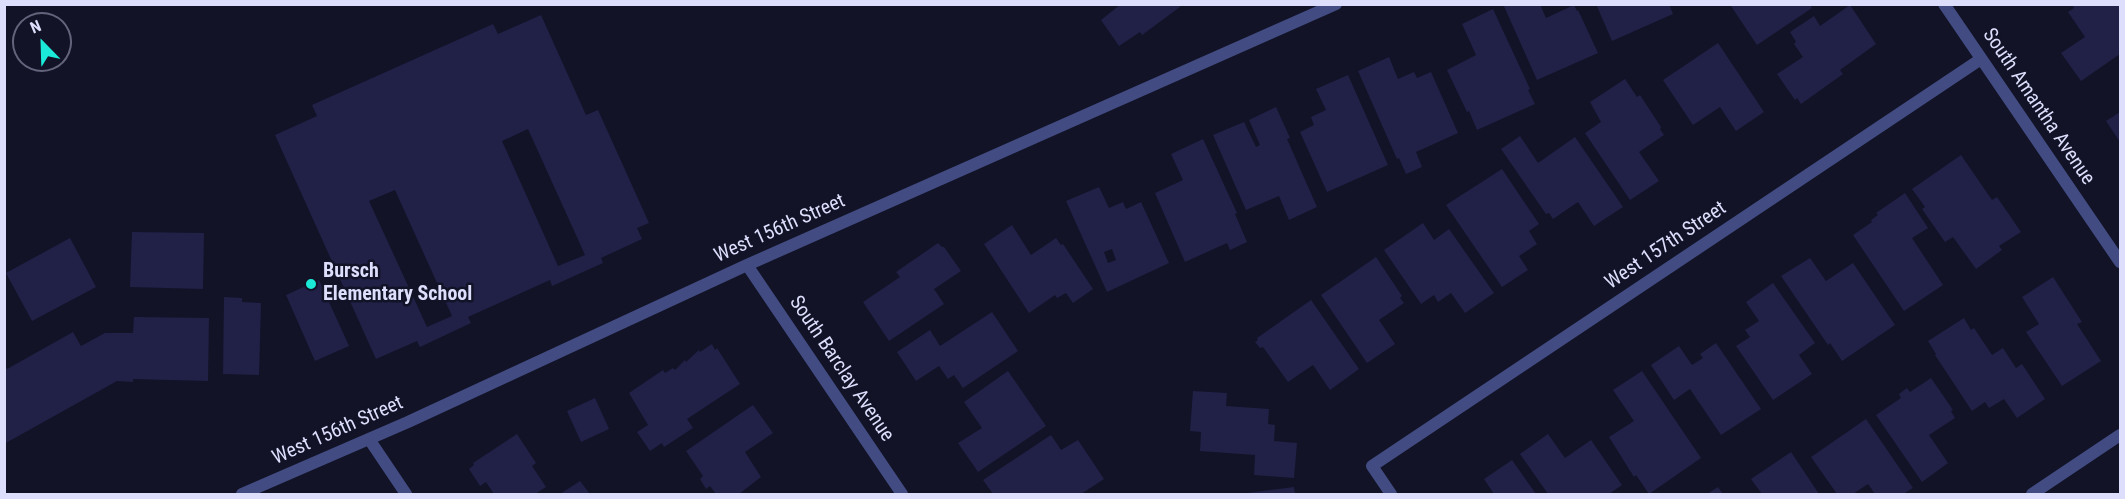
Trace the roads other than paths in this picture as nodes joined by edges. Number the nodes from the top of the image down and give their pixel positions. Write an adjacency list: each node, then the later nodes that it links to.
1 (1336, 4): 3 (street, West 156th Street)
2 (1944, 4): 4 (street, South Amantha Avenue)
3 (1316, 9): 6 (street, West 156th Street)
4 (1981, 59): 5 (street, South Amantha Avenue); 12 (street, West 157th Street)
5 (2121, 262)
6 (747, 265): 8 (street, West 156th Street); 11 (street, South Barclay Avenue)
7 (2121, 435): 13 (street)
8 (369, 439): 9 (street, West 156th Street); 10 (street)
9 (242, 495)
10 (406, 495)
11 (902, 495)
12 (1391, 495)
13 (2032, 495)

